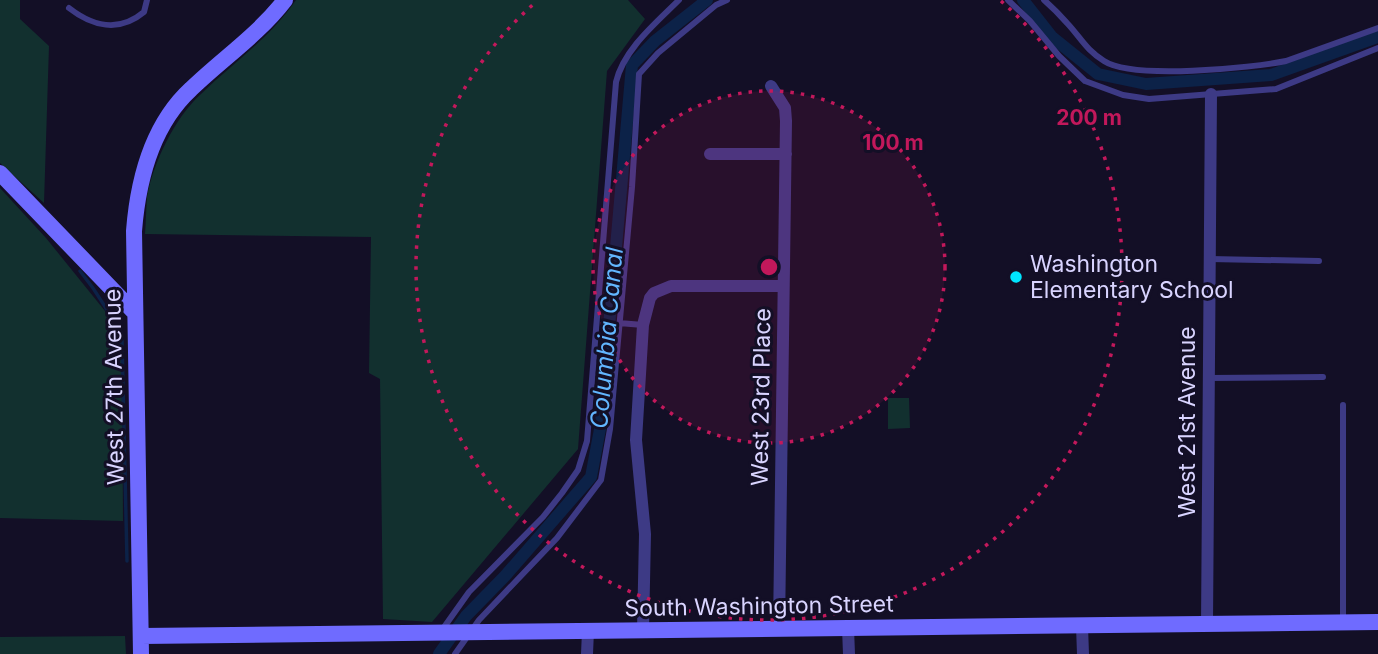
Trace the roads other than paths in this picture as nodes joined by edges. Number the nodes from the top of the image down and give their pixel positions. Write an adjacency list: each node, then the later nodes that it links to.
1 (147, 0): 7 (lane)
2 (285, 0): 18 (main road, West 27th Avenue)
3 (679, 0): 32 (lane)
4 (727, 0): 19 (lane)
5 (1007, 0): 11 (lane)
6 (1044, 0): 8 (lane)
7 (69, 8)
8 (1378, 28)
9 (1378, 48): 11 (lane)
10 (771, 86): 13 (street, West 23rd Place)
11 (1211, 94): 15 (street, West 21st Avenue)
12 (710, 154): 13 (street)
13 (786, 154): 17 (street, West 23rd Place)
14 (0, 173): 18 (main road)
15 (1210, 259): 16 (lane); 22 (street, West 21st Avenue)
16 (1319, 261)
17 (783, 286): 20 (street); 29 (street, West 23rd Place)
18 (135, 313): 33 (main road, West 27th Avenue)
19 (619, 323): 20 (lane); 32 (lane)
20 (643, 325): 30 (street)
21 (1323, 377): 22 (lane)
22 (1209, 378): 26 (street, West 21st Avenue)
23 (1343, 405): 25 (lane)
24 (1378, 622): 25 (main road, South Washington Street)
25 (1343, 623): 26 (main road, South Washington Street)
26 (1207, 624): 27 (main road, South Washington Street)
27 (1082, 626): 28 (main road, South Washington Street); 38 (street)
28 (848, 628): 29 (main road, South Washington Street); 37 (street)
29 (779, 629): 30 (main road, South Washington Street)
30 (643, 630): 31 (main road, South Washington Street)
31 (588, 631): 32 (main road, South Washington Street); 36 (street)
32 (455, 632): 33 (main road, South Washington Street); 35 (lane)
33 (141, 636): 34 (main road, West 27th Avenue)
34 (141, 654)
35 (455, 654)
36 (587, 654)
37 (849, 654)
38 (1083, 654)

